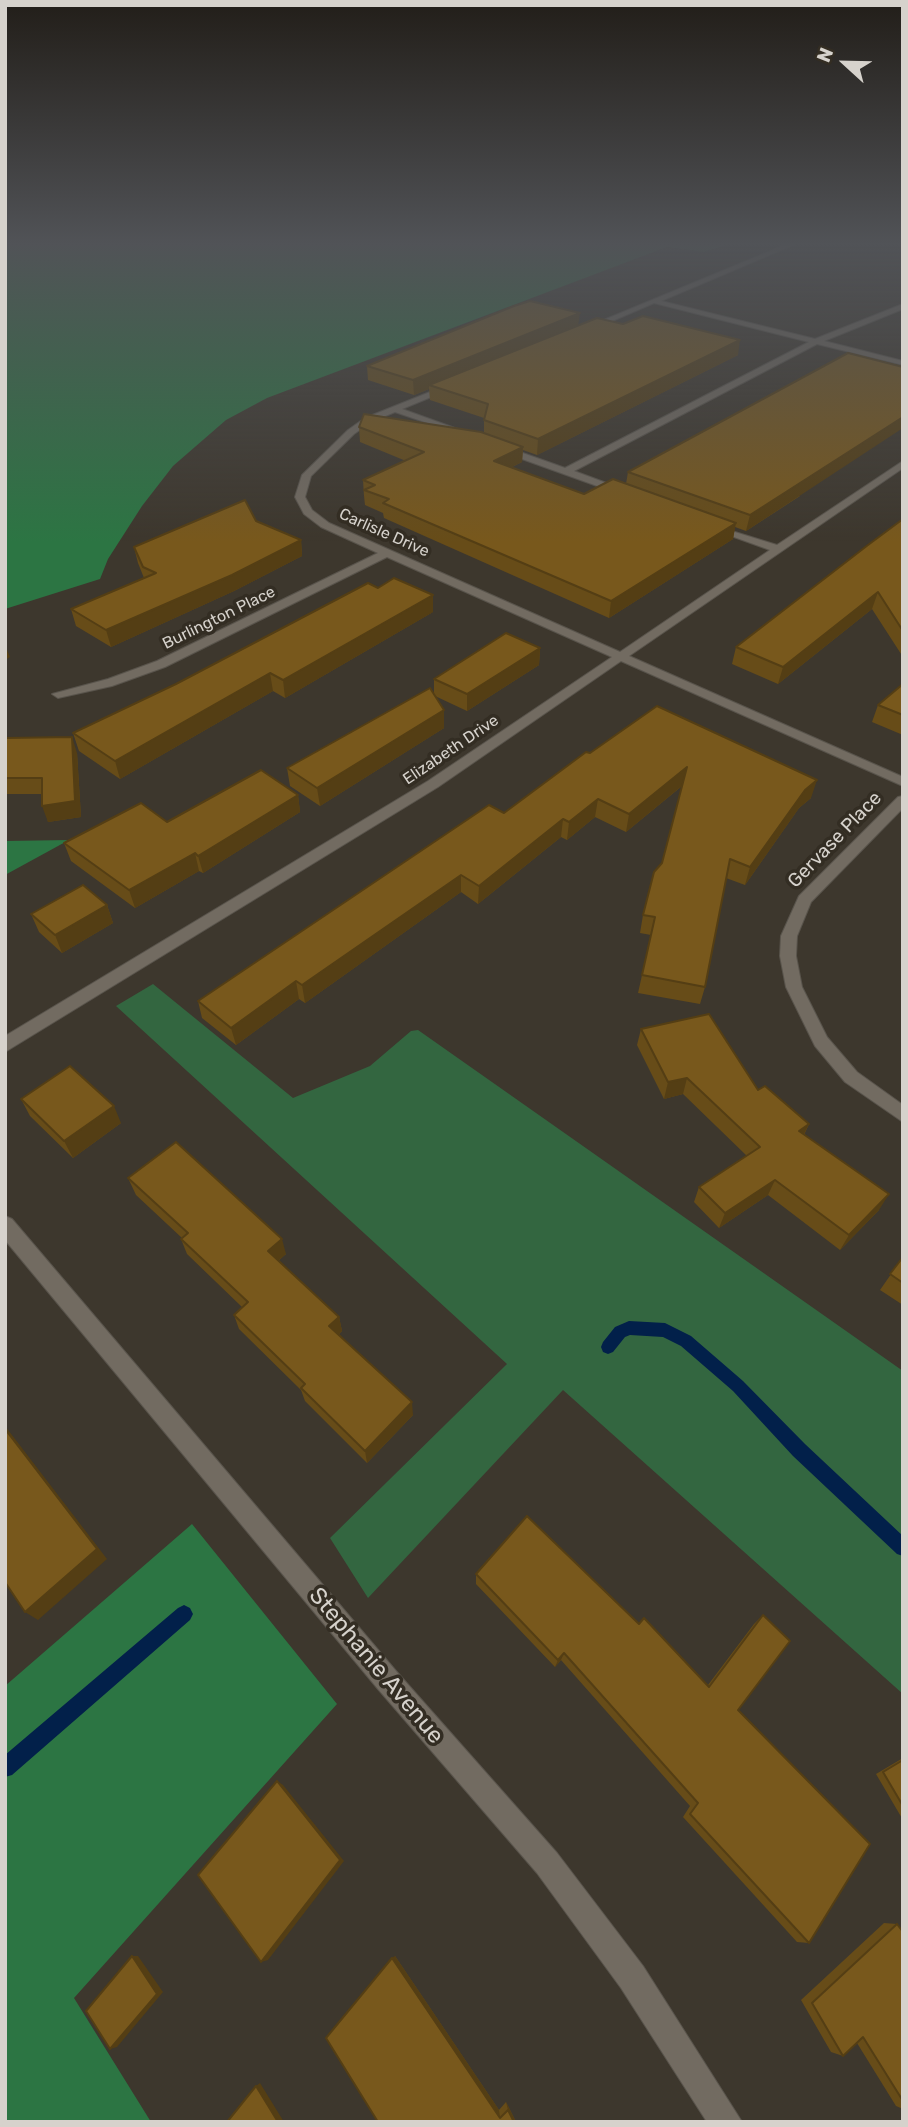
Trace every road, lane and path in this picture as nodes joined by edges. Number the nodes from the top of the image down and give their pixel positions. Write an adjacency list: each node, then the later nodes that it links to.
1 (811, 344): 9 (street)
2 (830, 344): 3 (street)
3 (903, 363)
4 (460, 382): 5 (street, Carlisle Drive)
5 (396, 409): 6 (street); 13 (street, Carlisle Drive)
6 (474, 438)
7 (487, 443): 9 (street)
8 (903, 464): 12 (street, Elizabeth Drive)
9 (565, 472): 10 (street)
10 (640, 499)
11 (702, 521): 12 (street)
12 (776, 548): 14 (street, Elizabeth Drive)
13 (386, 553): 14 (street, Carlisle Drive); 15 (street, Burlington Place)
14 (620, 655): 16 (street, Carlisle Drive); 18 (street, Elizabeth Drive)
15 (58, 694)
16 (903, 782)
17 (903, 800): 19 (street, Gervase Place)
18 (5, 1045)
19 (903, 1115)
20 (5, 1225): 21 (street, Stephanie Avenue)
21 (726, 2122)

